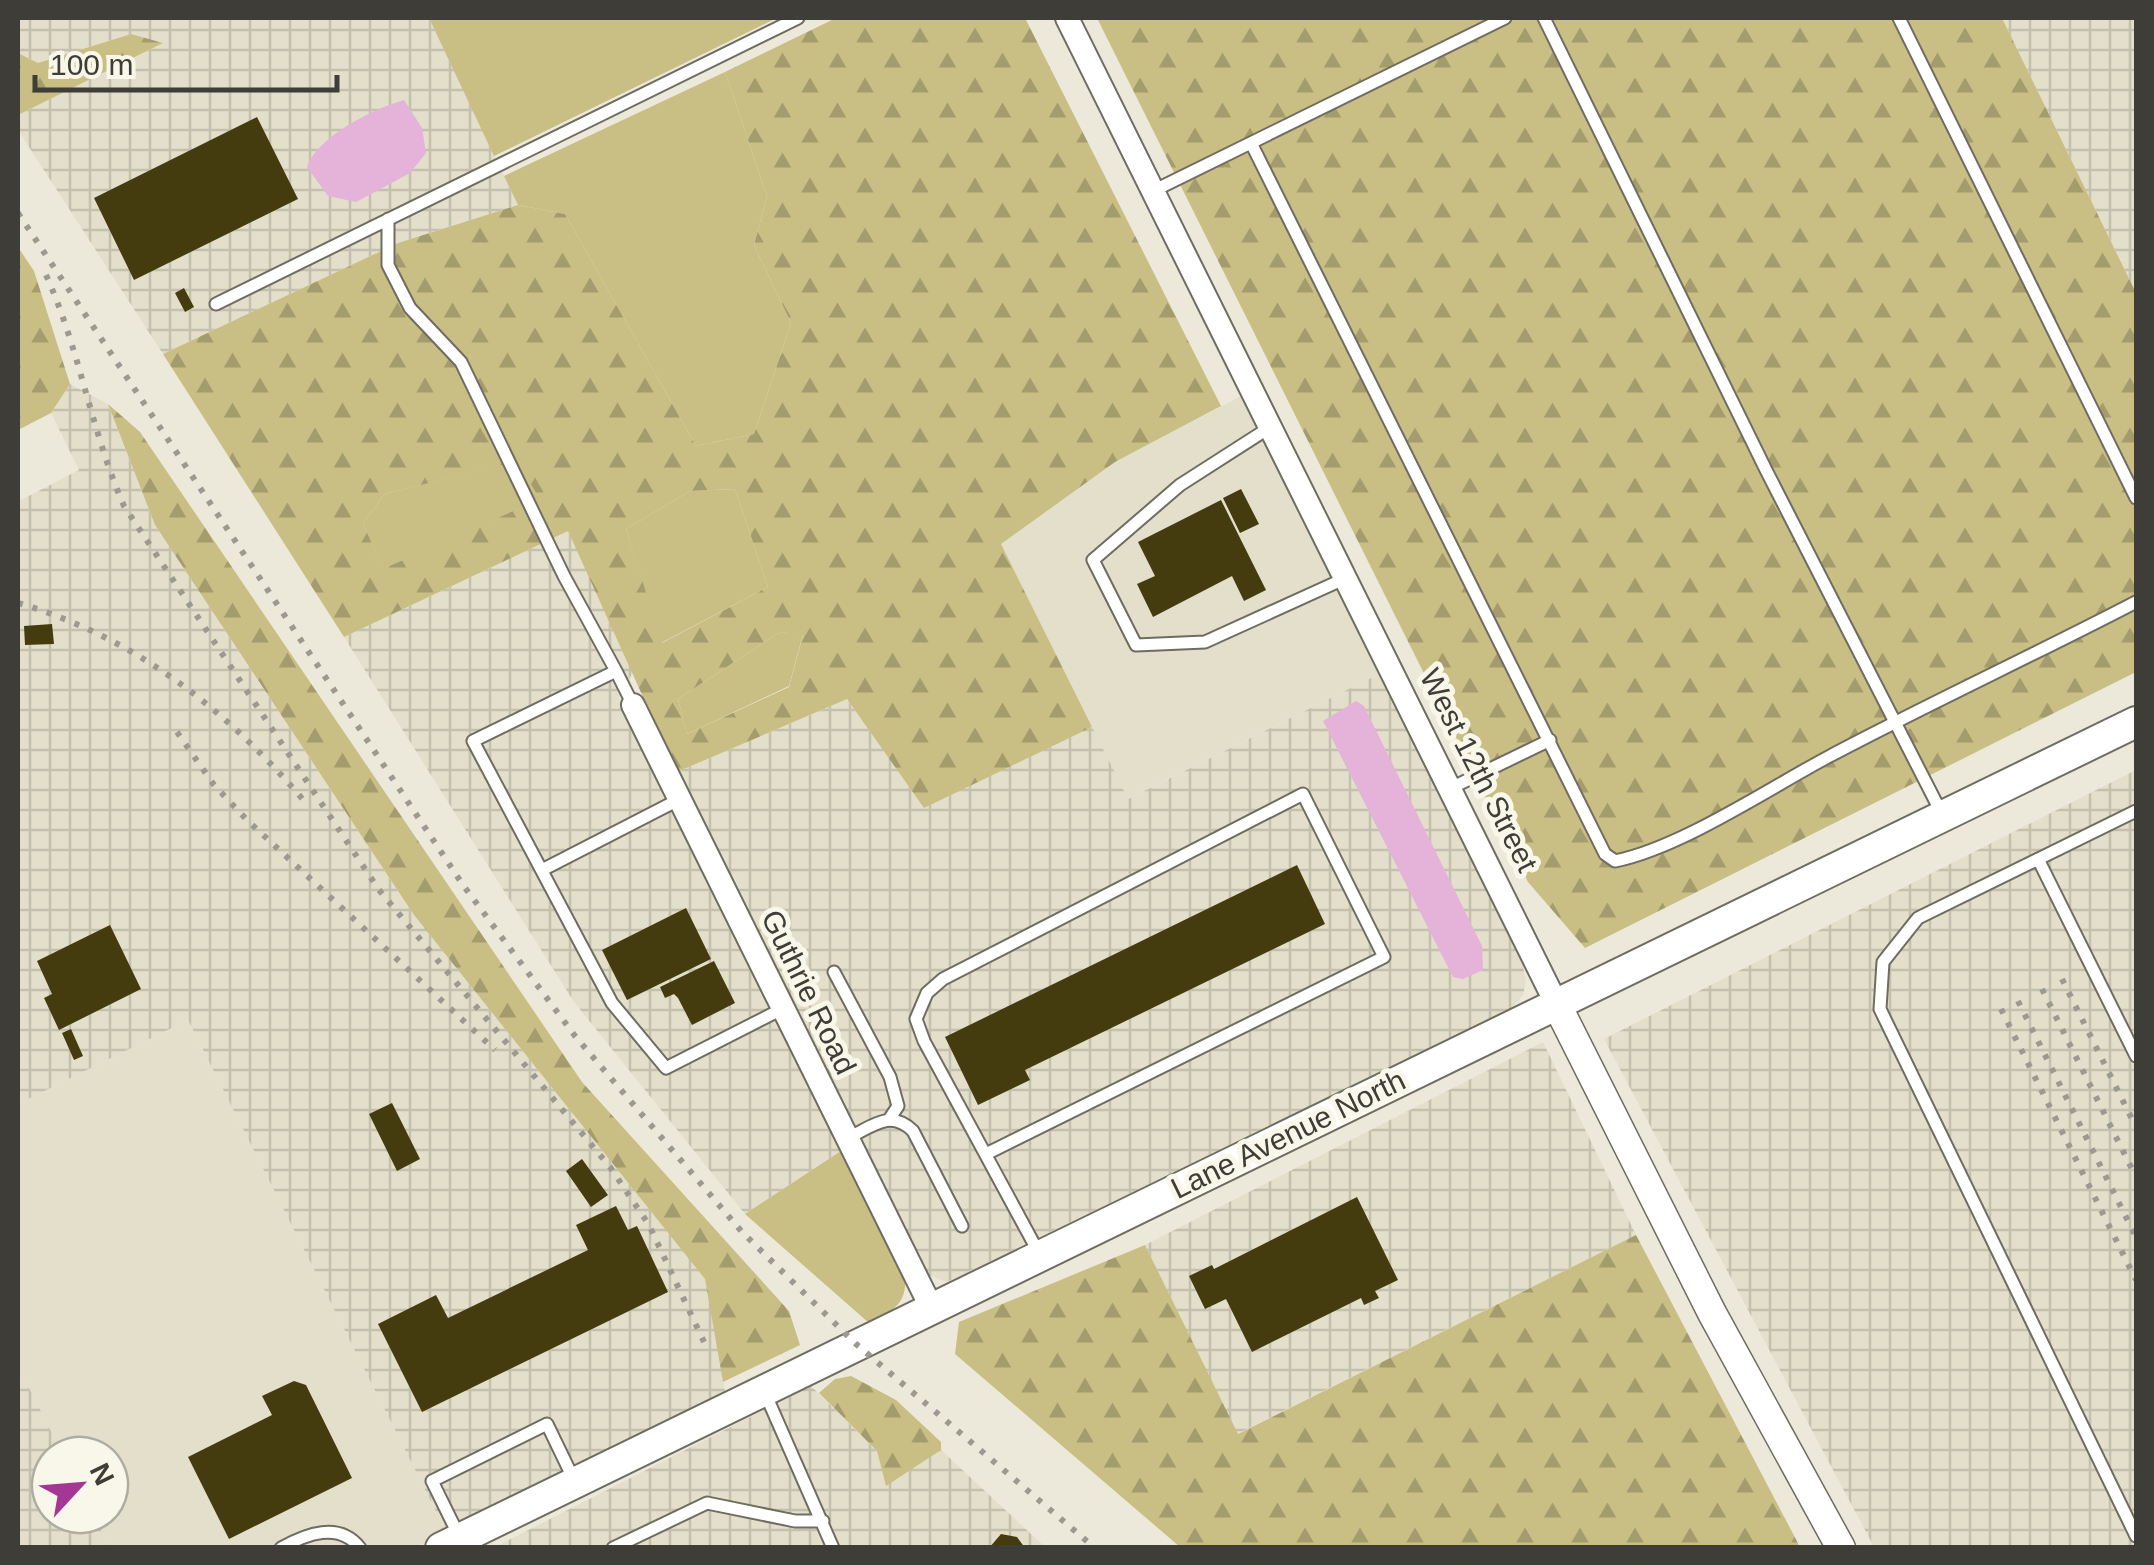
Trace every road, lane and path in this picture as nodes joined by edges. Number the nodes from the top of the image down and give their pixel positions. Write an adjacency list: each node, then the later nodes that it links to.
1 (798, 18): 8 (lane)
2 (1067, 18): 7 (street, West 12th Street)
3 (1505, 18): 6 (lane)
4 (1544, 18): 16 (lane)
5 (1900, 18): 11 (lane)
6 (1252, 144): 7 (lane); 18 (lane)
7 (1154, 190): 10 (street, West 12th Street)
8 (388, 219): 9 (lane); 14 (lane)
9 (216, 304)
10 (1272, 426): 12 (street, West 12th Street); 12 (lane)
11 (2136, 498)
12 (1346, 578): 19 (street, West 12th Street)
13 (2136, 602): 16 (lane)
14 (616, 671): 15 (lane); 24 (lane)
15 (633, 705): 20 (street, Guthrie Road)
16 (1896, 721): 18 (lane); 22 (lane)
17 (2136, 722): 22 (main road, Lane Avenue North)
18 (1550, 740): 19 (lane)
19 (1451, 788): 26 (street, West 12th Street)
20 (680, 799): 24 (lane); 27 (street, Guthrie Road)
21 (2136, 811): 23 (lane)
22 (1943, 816): 26 (main road, Lane Avenue North)
23 (2038, 859): 28 (lane); 38 (lane)
24 (542, 870): 27 (lane)
25 (834, 972): 29 (lane)
26 (1556, 1004): 33 (main road, Lane Avenue North); 44 (street, West 12th Street)
27 (784, 1008): 30 (street, Guthrie Road)
28 (2136, 1056)
29 (890, 1118): 30 (lane); 32 (lane)
30 (848, 1138): 34 (street, Guthrie Road)
31 (988, 1153): 31 (lane); 33 (lane)
32 (962, 1226)
33 (1040, 1255): 34 (main road, Lane Avenue North)
34 (932, 1307): 35 (main road, Lane Avenue North)
35 (764, 1390): 36 (main road, Lane Avenue North); 37 (lane)
36 (575, 1482): 39 (main road, Lane Avenue North); 39 (lane)
37 (823, 1521): 42 (lane); 43 (lane)
38 (2136, 1536)
39 (450, 1543)
40 (281, 1548): 41 (lane)
41 (360, 1548)
42 (614, 1548)
43 (833, 1548)
44 (1841, 1548)

